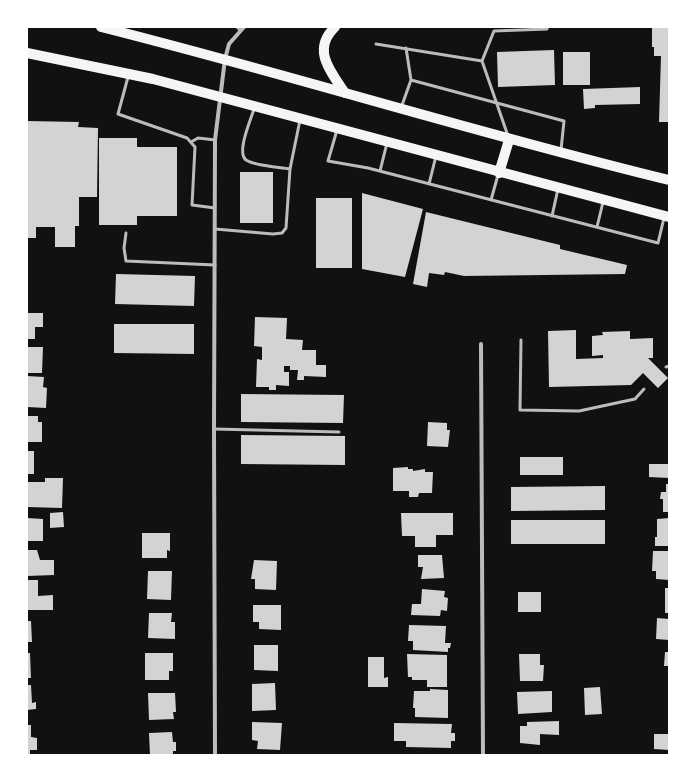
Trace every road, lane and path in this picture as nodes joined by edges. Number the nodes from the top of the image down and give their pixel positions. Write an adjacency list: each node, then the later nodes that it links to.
1 (101, 27): 9 (main road)
2 (244, 27): 5 (street)
3 (335, 27): 13 (main road)
4 (547, 27): 10 (lane)
5 (239, 29): 9 (street)
6 (376, 44): 7 (lane)
7 (406, 48): 10 (lane); 12 (lane)
8 (27, 53): 11 (main road)
9 (224, 59): 13 (main road); 14 (street)
10 (482, 61): 15 (lane)
11 (129, 74): 14 (main road); 22 (lane)
12 (411, 80): 15 (lane); 17 (lane)
13 (345, 93): 17 (main road)
14 (219, 98): 16 (main road); 20 (street)
15 (498, 103): 21 (lane); 24 (lane)
16 (254, 107): 18 (main road); 26 (lane)
17 (401, 109): 21 (main road)
18 (300, 120): 19 (main road); 26 (lane)
19 (338, 130): 23 (main road); 27 (lane)
20 (215, 140): 22 (lane); 34 (street)
21 (509, 140): 24 (main road); 28 (main road)
22 (191, 142): 34 (lane)
23 (387, 143): 25 (main road); 27 (lane)
24 (561, 154): 29 (main road)
25 (436, 156): 28 (main road); 30 (lane)
26 (290, 169): 38 (lane)
27 (380, 171): 30 (lane)
28 (499, 173): 31 (main road); 32 (lane)
29 (669, 180)
30 (429, 184): 32 (lane)
31 (558, 189): 33 (main road); 35 (lane)
32 (491, 200): 35 (lane)
33 (603, 200): 36 (main road); 37 (lane)
34 (215, 208): 38 (street)
35 (552, 216): 37 (lane)
36 (667, 217): 37 (lane)
37 (597, 227)
38 (215, 229): 40 (street)
39 (126, 233): 40 (lane)
40 (215, 265): 44 (street)
41 (521, 340): 43 (lane)
42 (481, 344): 47 (street)
43 (644, 389)
44 (214, 429): 45 (lane); 46 (street)
45 (339, 432)
46 (215, 755)
47 (483, 755)

